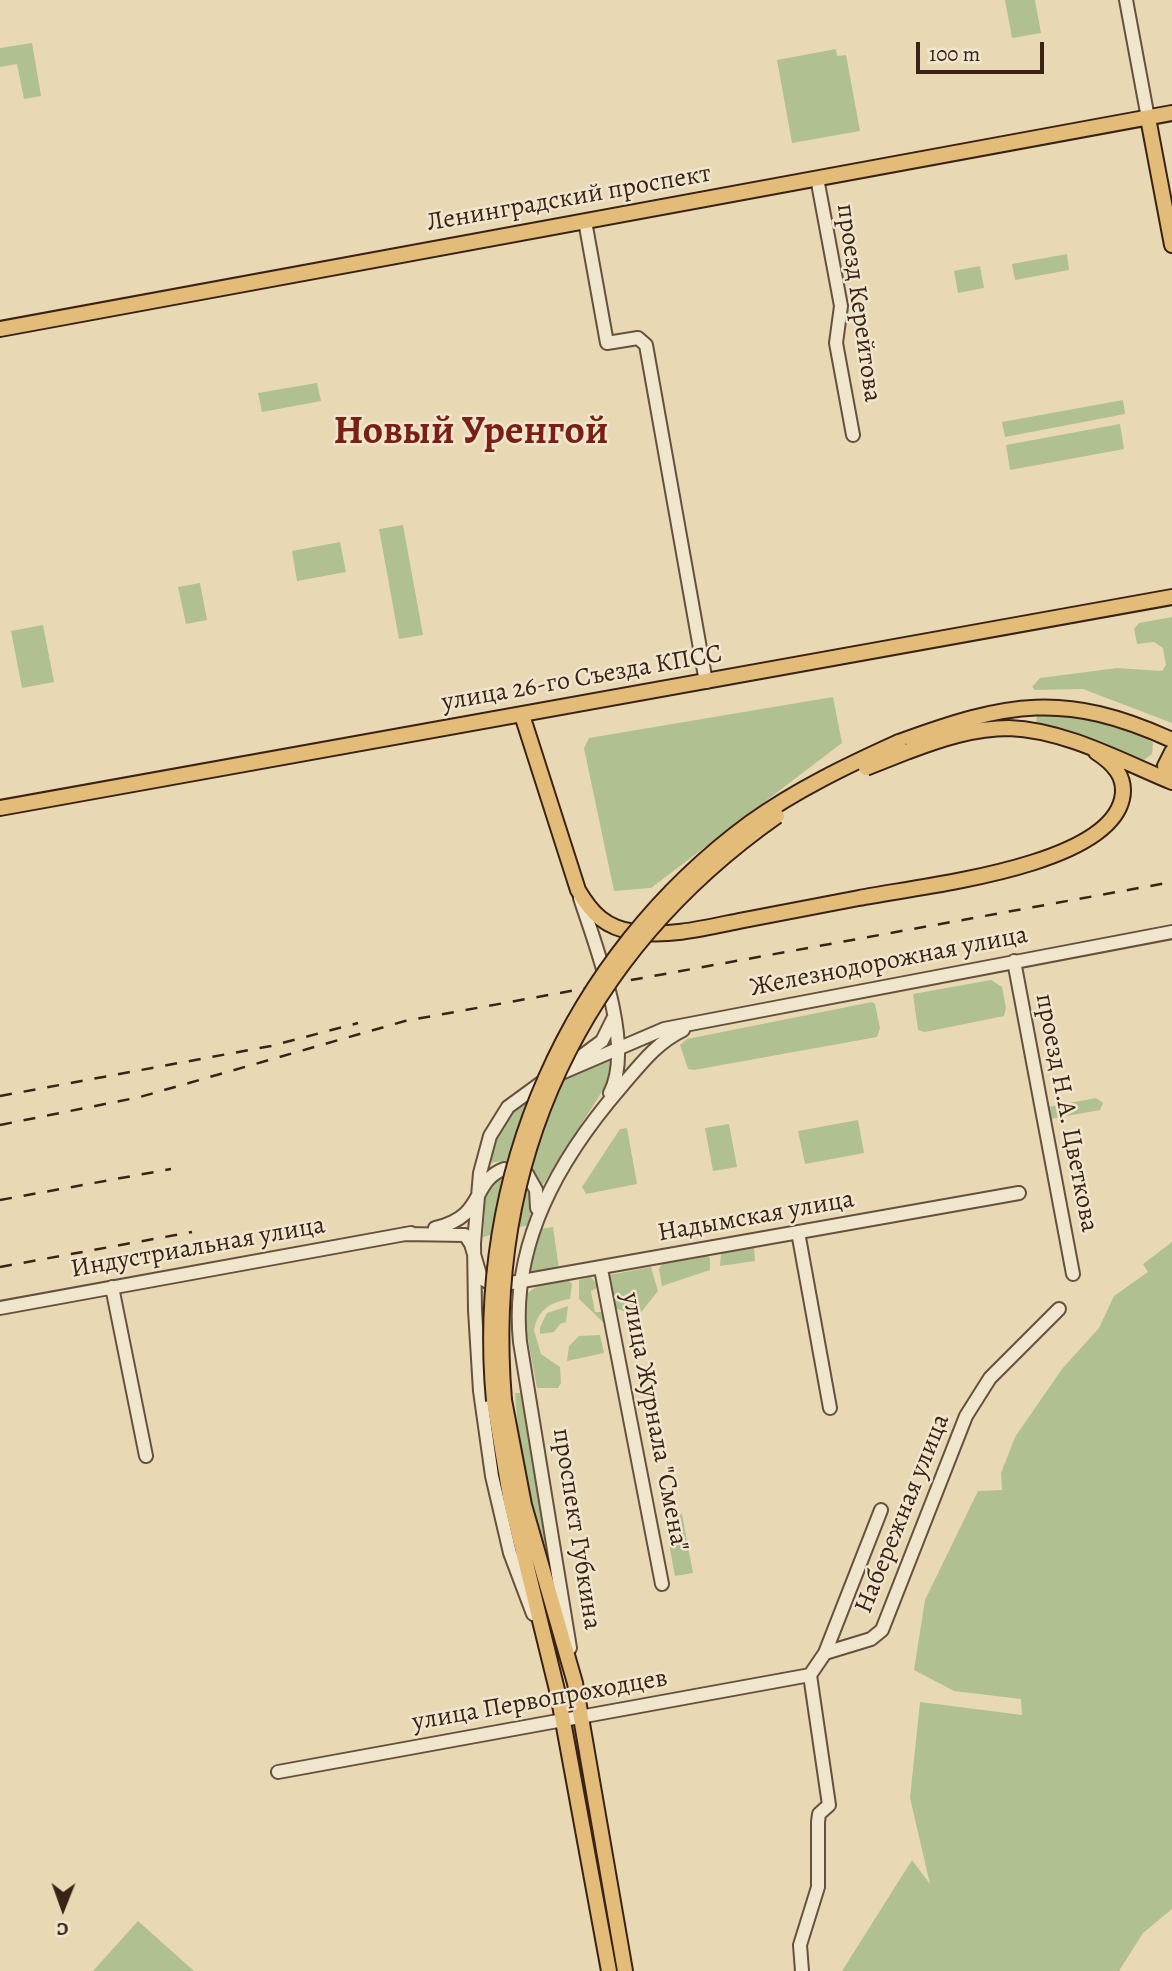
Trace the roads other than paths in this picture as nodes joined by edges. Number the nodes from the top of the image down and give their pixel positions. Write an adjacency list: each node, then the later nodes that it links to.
1 (1125, 0): 3 (street)
2 (1172, 113): 3 (main road, Ленинградский проспект)
3 (1148, 118): 4 (main road, Ленинградский проспект); 6 (main road)
4 (817, 178): 5 (main road, Ленинградский проспект); 8 (street, проезд Керейтова)
5 (585, 221): 7 (main road, Ленинградский проспект); 10 (street)
6 (1172, 244)
7 (0, 329)
8 (853, 435)
9 (1172, 597): 10 (main road, улица 26-го Съезда КПСС)
10 (706, 682): 11 (main road, улица 26-го Съезда КПСС)
11 (522, 715): 17 (main road, улица 26-го Съезда КПСС); 18 (main road)
12 (1172, 740): 13 (main road)
13 (904, 746): 14 (main road); 38 (main road, bridge)
14 (1096, 752): 16 (main road); 18 (main road)
15 (1172, 752): 16 (main road)
16 (1172, 780)
17 (0, 808)
18 (578, 890): 21 (street)
19 (1172, 932): 20 (street, Железнодорожная улица)
20 (1014, 961): 22 (street, Железнодорожная улица); 33 (street, проезд Н.А. Цветкова)
21 (613, 1019): 23 (street); 24 (street)
22 (704, 1020): 23 (street, Железнодорожная улица); 25 (street)
23 (618, 1049): 24 (street, проспект Губкина); 25 (street)
24 (545, 1080): 27 (street, проспект Губкина)
25 (599, 1112): 28 (street, проспект Губкина)
26 (1019, 1193): 29 (street, Надымская улица)
27 (477, 1199): 28 (street, Индустриальная улица); 30 (street, Индустриальная улица); 31 (street, проспект Губкина)
28 (536, 1219): 34 (street, проспект Губкина)
29 (798, 1232): 32 (street, Надымская улица); 39 (street)
30 (405, 1234): 31 (street, Индустриальная улица); 35 (street, Индустриальная улица)
31 (474, 1255): 34 (street, Надымская улица); 43 (street, проспект Губкина)
32 (601, 1269): 34 (street, Надымская улица); 42 (street, улица Журнала "Смена")
33 (1073, 1274)
34 (520, 1283): 46 (street, проспект Губкина)
35 (112, 1287): 36 (street, Индустриальная улица); 40 (street)
36 (0, 1308)
37 (1059, 1309): 44 (street, Набережная улица)
38 (499, 1400): 43 (main road, проспект Губкина); 46 (main road)
39 (830, 1408)
40 (146, 1456)
41 (881, 1510): 44 (street)
42 (662, 1584)
43 (547, 1651): 48 (main road, проспект Губкина)
44 (825, 1653): 45 (street)
45 (810, 1675): 47 (street, улица Первопроходцев); 52 (street)
46 (575, 1683): 47 (main road, проспект Губкина)
47 (580, 1717): 48 (street, улица Первопроходцев); 51 (main road, проспект Губкина)
48 (562, 1720): 49 (street, улица Первопроходцев); 50 (main road, проспект Губкина)
49 (278, 1772)
50 (609, 1971)
51 (625, 1971)
52 (802, 1971)

